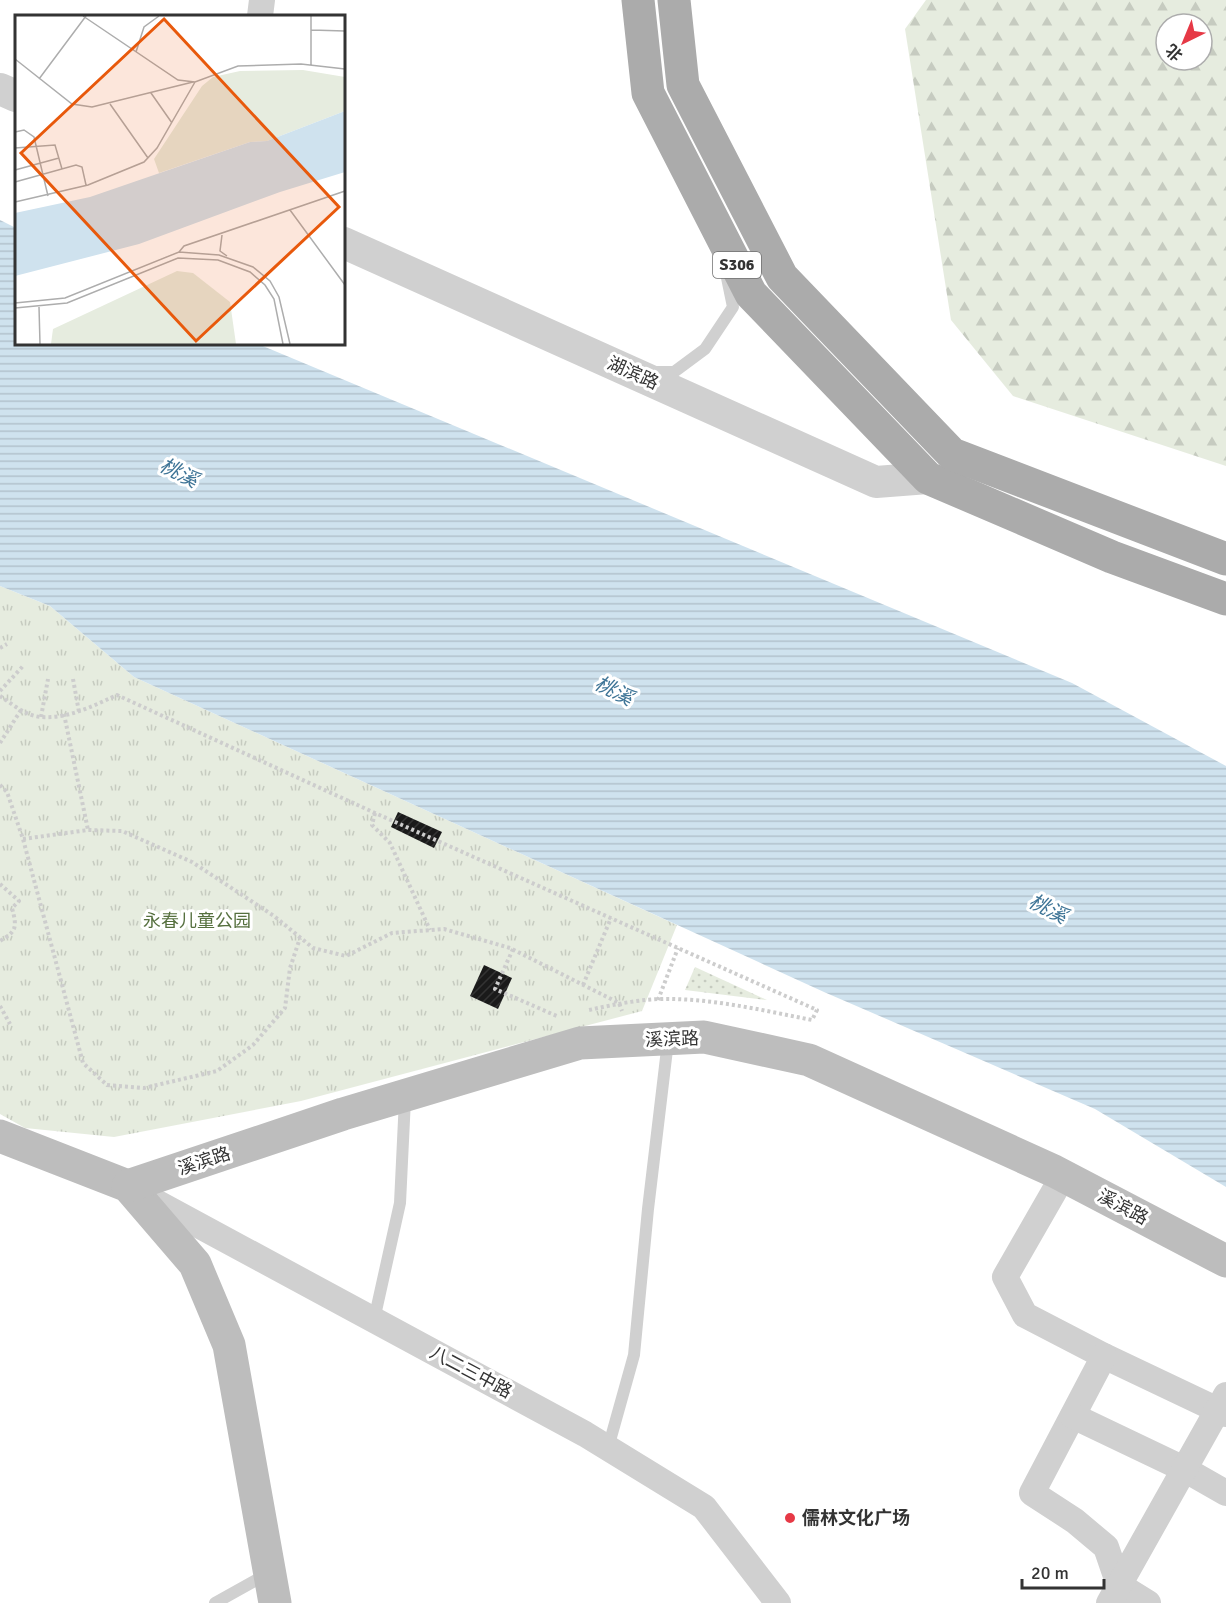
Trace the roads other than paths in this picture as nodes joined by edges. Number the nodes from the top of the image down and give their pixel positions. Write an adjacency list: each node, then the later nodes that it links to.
1 (262, 0): 4 (street)
2 (638, 0): 7 (main road, S306)
3 (674, 0): 11 (main road, S306)
4 (260, 15)
5 (0, 89): 6 (street)
6 (15, 96)
7 (716, 225): 9 (lane); 10 (main road, S306)
8 (345, 243): 9 (street, 湖滨路)
9 (629, 371): 10 (street, 湖滨路)
10 (928, 478): 12 (main road, S306)
11 (1226, 559)
12 (1226, 599)
13 (668, 1039): 14 (main road, 溪滨路); 16 (main road, 溪滨路); 23 (lane)
14 (405, 1096): 17 (main road, 溪滨路); 19 (lane)
15 (0, 1136): 17 (main road, 八二三中路)
16 (1063, 1176): 18 (main road, 溪滨路); 20 (street)
17 (128, 1186): 19 (street, 八二三中路); 26 (main road, 八二三中路)
18 (1226, 1261)
19 (374, 1320): 23 (street, 八二三中路)
20 (1104, 1356): 21 (street); 22 (street)
21 (1223, 1406): 24 (street)
22 (1072, 1416): 24 (street); 27 (street)
23 (608, 1448): 29 (street, 八二三中路)
24 (1184, 1469): 25 (street); 27 (street)
25 (1226, 1493)
26 (272, 1588): 28 (lane)
27 (1114, 1594): 30 (street)
28 (215, 1603)
29 (778, 1603)
30 (1148, 1603)

